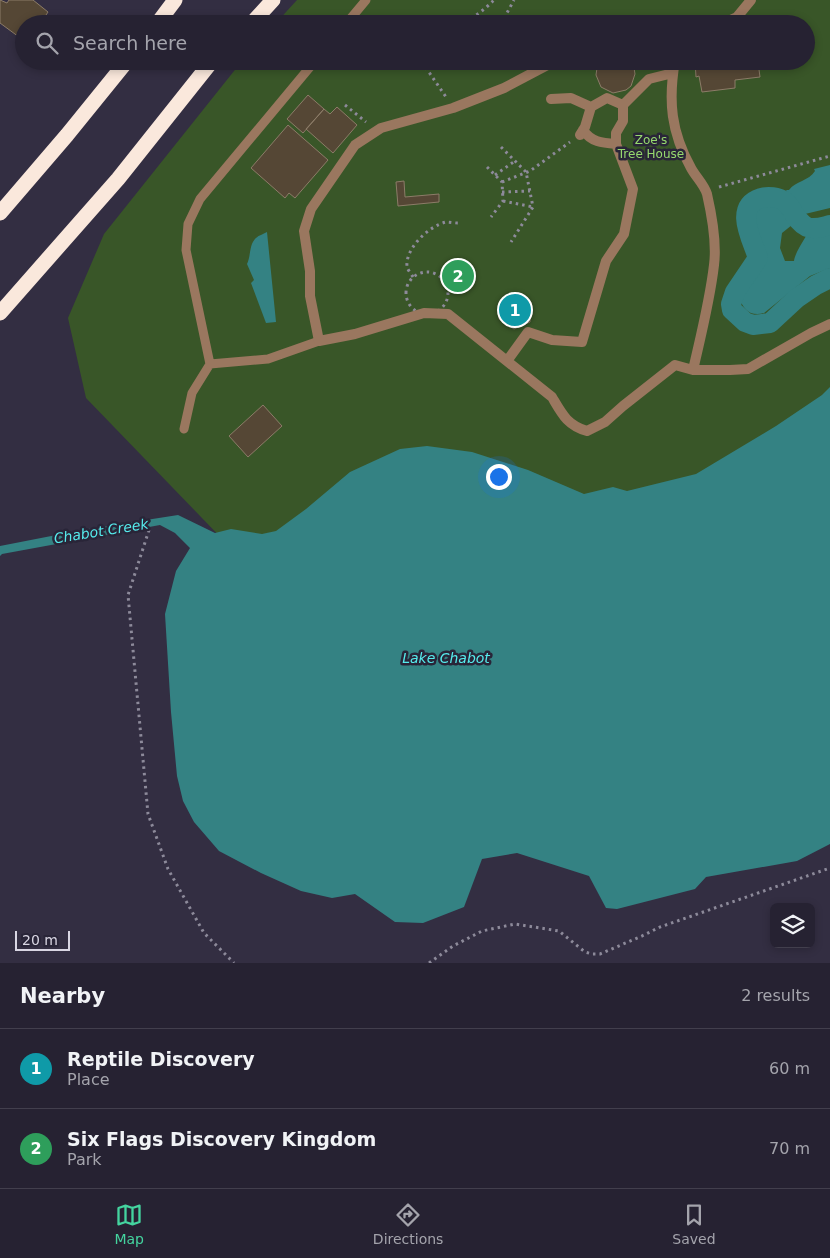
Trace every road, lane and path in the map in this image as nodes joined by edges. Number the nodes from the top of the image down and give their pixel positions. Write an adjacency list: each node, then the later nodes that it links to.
1 (171, 0): 9 (highway)
2 (175, 0): 10 (highway)
3 (259, 0): 11 (highway)
4 (273, 0): 12 (highway)
5 (366, 0): 13 (lane)
6 (494, 0): 14 (path)
7 (514, 0): 15 (path)
8 (751, 0): 16 (street)
9 (162, 15)
10 (163, 15)
11 (248, 15)
12 (259, 15)
13 (354, 15)
14 (476, 15)
15 (506, 15)
16 (739, 15)
17 (120, 70): 44 (highway)
18 (206, 70): 49 (highway)
19 (308, 70): 54 (lane)
20 (428, 70): 28 (path)
21 (538, 70): 28 (street)
22 (674, 70): 23 (street)
23 (673, 73): 26 (street); 39 (street)
24 (551, 99): 27 (street)
25 (345, 105): 29 (path)
26 (623, 105): 27 (street); 31 (street)
27 (591, 107): 30 (street)
28 (453, 108): 29 (street)
29 (376, 131): 52 (street)
30 (582, 132): 31 (street); 36 (path)
31 (616, 144): 53 (street)
32 (501, 147): 34 (path)
33 (830, 156): 39 (path)
34 (515, 161): 36 (path); 37 (path)
35 (487, 167): 37 (path)
36 (526, 172): 38 (path); 41 (path)
37 (495, 175): 38 (path)
38 (502, 182): 40 (path)
39 (706, 190): 55 (street)
40 (502, 192): 41 (path); 42 (path)
41 (530, 192): 43 (path)
42 (502, 201): 43 (path); 45 (path)
43 (533, 207): 47 (path)
44 (0, 213)
45 (491, 217)
46 (458, 223): 48 (path)
47 (511, 242)
48 (413, 277): 50 (path); 50 (path)
49 (0, 313)
50 (424, 313): 52 (street); 53 (street)
51 (830, 324): 55 (street)
52 (319, 341): 54 (lane)
53 (506, 361): 55 (street)
54 (210, 364): 56 (lane)
55 (693, 370)
56 (184, 429)
57 (149, 530): 59 (path)
58 (830, 868): 60 (path)
59 (234, 963)
60 (429, 963)

